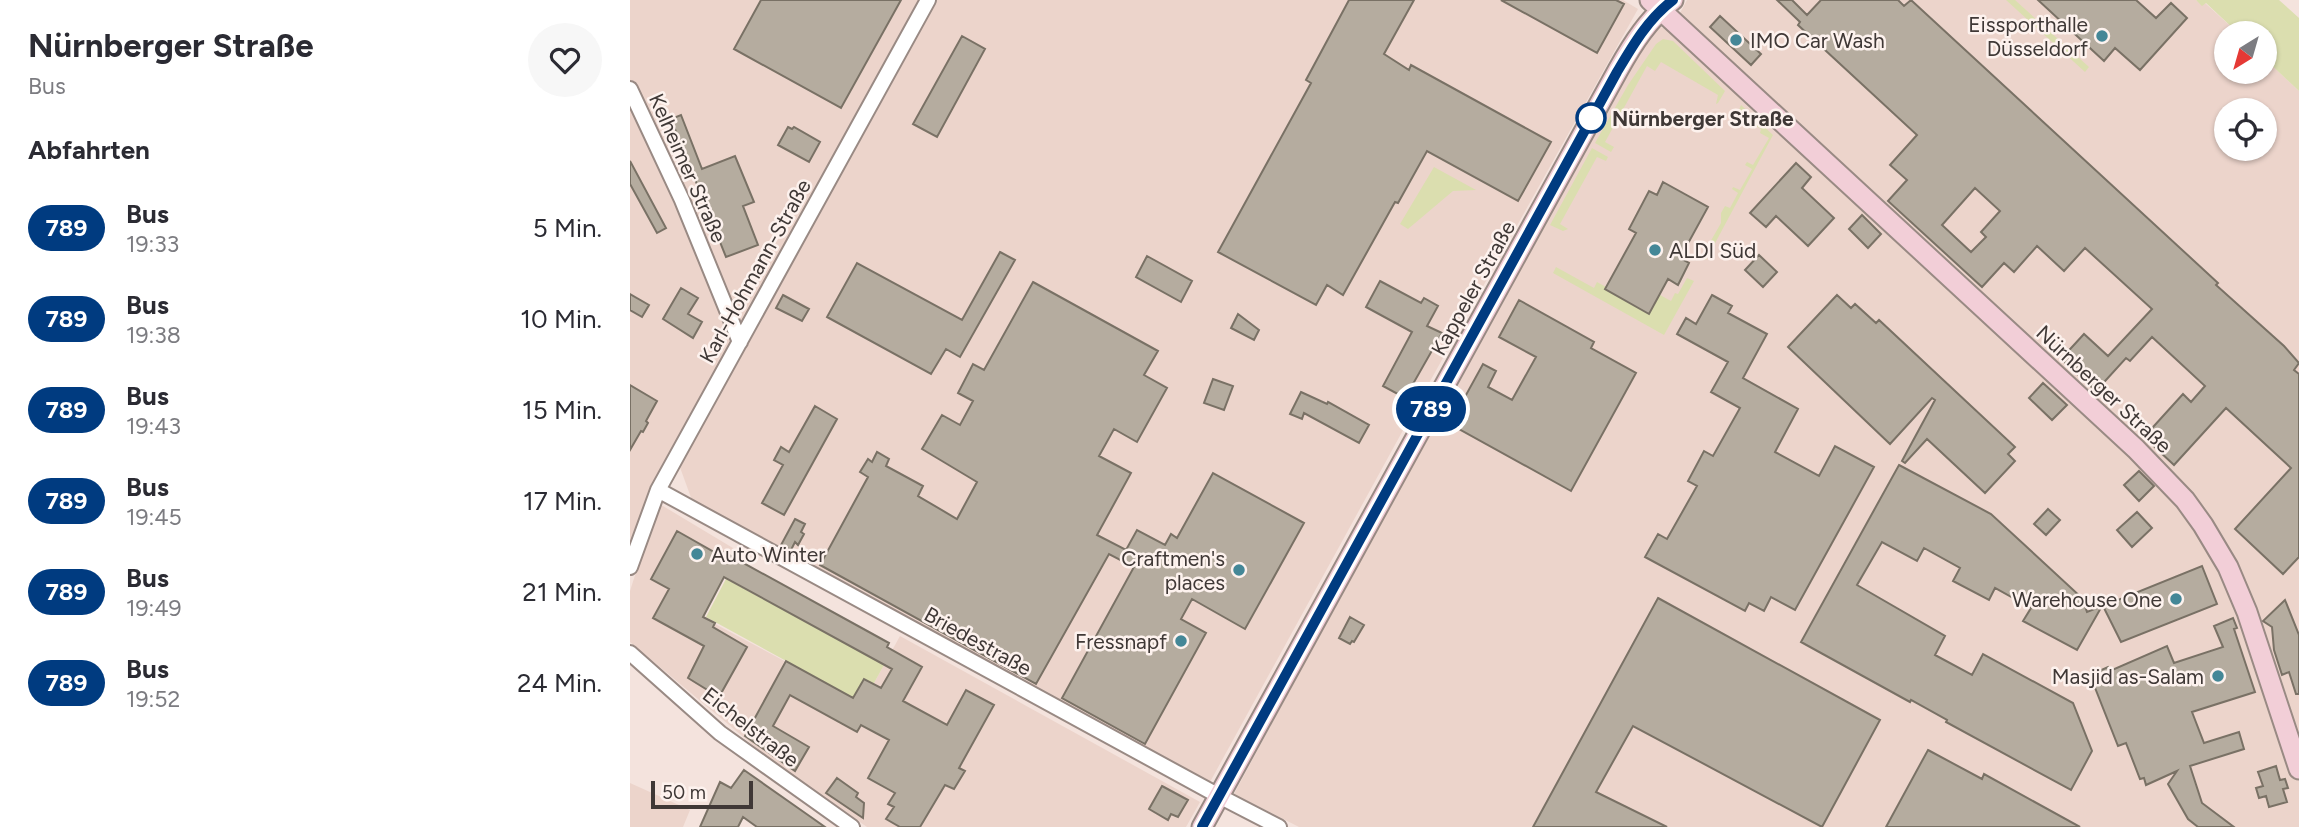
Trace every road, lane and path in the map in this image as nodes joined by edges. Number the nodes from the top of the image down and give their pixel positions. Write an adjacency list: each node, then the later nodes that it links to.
1 (928, 0): 4 (street, Karl-Hohmann-Straße)
2 (1661, 3): 8 (street, Nürnberger Straße); 9 (street, Kappeler Straße)
3 (630, 89): 4 (street, Kelheimer Straße)
4 (740, 342): 5 (street, Karl-Hohmann-Straße)
5 (658, 490): 6 (street, Karl-Hohmann-Straße); 9 (street, Briedestraße)
6 (630, 567)
7 (630, 653): 10 (street, Eichelstraße)
8 (2299, 769)
9 (1219, 796): 11 (street, Kappeler Straße); 12 (street, Briedestraße)
10 (852, 827)
11 (1202, 827)
12 (1279, 827)

